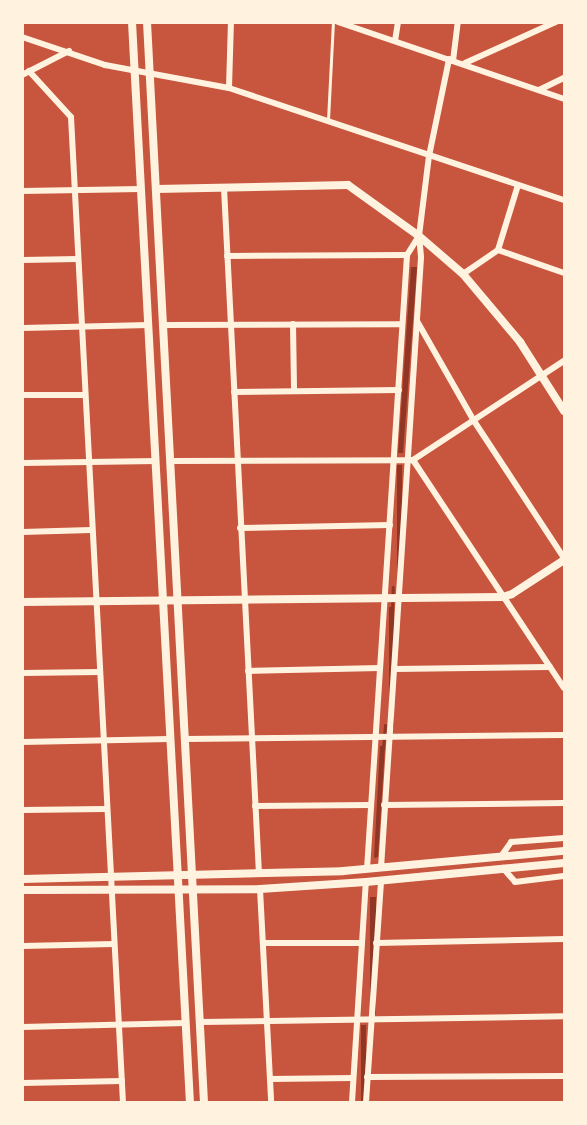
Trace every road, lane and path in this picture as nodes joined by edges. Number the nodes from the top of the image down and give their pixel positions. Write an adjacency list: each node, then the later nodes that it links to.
1 (132, 22): 14 (street)
2 (147, 22): 16 (street)
3 (231, 22): 18 (street)
4 (333, 22): 21 (lane)
5 (338, 22): 10 (street)
6 (398, 22): 10 (street)
7 (458, 22): 12 (street)
8 (556, 22): 13 (street)
9 (22, 37): 11 (street)
10 (395, 41): 12 (street)
11 (69, 51): 14 (street); 15 (street)
12 (451, 60): 13 (street); 22 (street)
13 (464, 63): 19 (street)
14 (135, 71): 16 (street); 25 (street)
15 (26, 73): 27 (street)
16 (149, 74): 18 (street); 26 (street)
17 (564, 78): 19 (street)
18 (229, 88): 21 (street)
19 (539, 90): 20 (street)
20 (564, 99)
21 (328, 122): 22 (street)
22 (429, 156): 23 (street); 30 (street)
23 (518, 185): 29 (street); 31 (street)
24 (224, 188): 26 (street); 30 (street); 33 (street)
25 (141, 189): 27 (street); 42 (street)
26 (156, 189): 43 (street)
27 (74, 190): 28 (street); 34 (street)
28 (22, 191)
29 (564, 200)
30 (419, 236): 32 (street); 37 (street); 38 (street)
31 (498, 250): 36 (street); 37 (street)
32 (407, 255): 33 (street); 41 (street)
33 (227, 256): 39 (street)
34 (78, 259): 35 (street); 44 (street)
35 (22, 260)
36 (564, 273)
37 (463, 274): 47 (street)
38 (416, 321): 54 (street); 56 (street)
39 (231, 324): 40 (street); 43 (street); 50 (street)
40 (293, 324): 41 (street); 49 (street)
41 (402, 324): 48 (street)
42 (148, 325): 44 (street); 58 (street)
43 (163, 325): 59 (street)
44 (82, 327): 45 (street); 51 (street)
45 (22, 328)
46 (564, 361): 47 (street)
47 (542, 376): 53 (street); 54 (street)
48 (399, 390): 49 (street); 55 (street)
49 (294, 391): 50 (street)
50 (234, 392): 57 (street)
51 (84, 394): 52 (street); 60 (street)
52 (22, 395)
53 (564, 411)
54 (474, 422): 56 (street); 66 (street)
55 (395, 459): 56 (street); 57 (street); 62 (street)
56 (408, 459): 67 (street); 68 (street)
57 (237, 460): 59 (street); 63 (street)
58 (156, 461): 60 (street); 71 (street)
59 (170, 461): 72 (street)
60 (88, 462): 61 (street); 64 (street)
61 (22, 463)
62 (390, 525): 63 (street); 68 (street)
63 (240, 528): 69 (street)
64 (91, 530): 65 (street); 70 (street)
65 (22, 532)
66 (564, 559): 67 (street)
67 (503, 597): 68 (street); 74 (street)
68 (391, 598): 69 (street); 75 (street); 76 (street)
69 (243, 600): 72 (street); 77 (street)
70 (95, 601): 71 (street); 73 (street); 78 (street)
71 (162, 601): 72 (street); 85 (street)
72 (176, 601): 86 (street)
73 (22, 602)
74 (550, 667): 76 (street); 80 (street)
75 (380, 668): 77 (street); 83 (street)
76 (394, 669): 84 (street)
77 (248, 670): 82 (street)
78 (99, 672): 79 (street); 87 (street)
79 (22, 673)
80 (564, 688)
81 (564, 735): 84 (street)
82 (252, 738): 83 (street); 86 (street); 92 (street)
83 (377, 738): 84 (street); 90 (street)
84 (388, 738): 91 (street)
85 (170, 739): 87 (street); 103 (street)
86 (184, 739): 104 (street)
87 (102, 740): 88 (street); 93 (street)
88 (22, 742)
89 (564, 803): 91 (street)
90 (371, 805): 92 (street); 101 (street)
91 (384, 805): 100 (street)
92 (255, 806): 102 (street)
93 (105, 808): 94 (street); 106 (street)
94 (22, 810)
95 (564, 838): 97 (street)
96 (564, 851): 97 (street)
97 (502, 855): 100 (street)
98 (564, 863): 99 (street)
99 (503, 867): 105 (street); 108 (street)
100 (381, 868): 101 (street)
101 (367, 869): 102 (street)
102 (259, 873): 104 (street)
103 (179, 874): 104 (street); 106 (street); 112 (street)
104 (193, 874): 113 (street)
105 (564, 876)
106 (109, 878): 107 (street); 111 (street)
107 (22, 879)
108 (381, 881): 109 (street); 118 (street)
109 (366, 882): 114 (street); 117 (street)
110 (22, 890): 111 (street)
111 (110, 890): 112 (street); 119 (street)
112 (180, 890): 113 (street); 126 (street)
113 (194, 890): 114 (street); 124 (street)
114 (260, 890): 116 (street)
115 (564, 939): 118 (street)
116 (263, 943): 117 (street); 125 (street)
117 (362, 943): 123 (street)
118 (376, 943): 122 (street)
119 (114, 945): 120 (street); 127 (street)
120 (22, 946)
121 (564, 1016): 122 (street)
122 (369, 1019): 123 (street); 130 (street)
123 (359, 1020): 125 (street); 131 (street)
124 (201, 1022): 125 (street); 137 (street)
125 (267, 1022): 132 (street)
126 (186, 1023): 127 (street); 136 (street)
127 (119, 1025): 128 (street); 133 (street)
128 (22, 1027)
129 (564, 1076): 130 (street)
130 (367, 1077): 140 (street)
131 (353, 1078): 132 (street); 139 (street)
132 (270, 1079): 138 (street)
133 (122, 1080): 134 (street); 135 (street)
134 (22, 1083)
135 (123, 1102)
136 (190, 1102)
137 (204, 1102)
138 (271, 1102)
139 (352, 1102)
140 (366, 1102)

